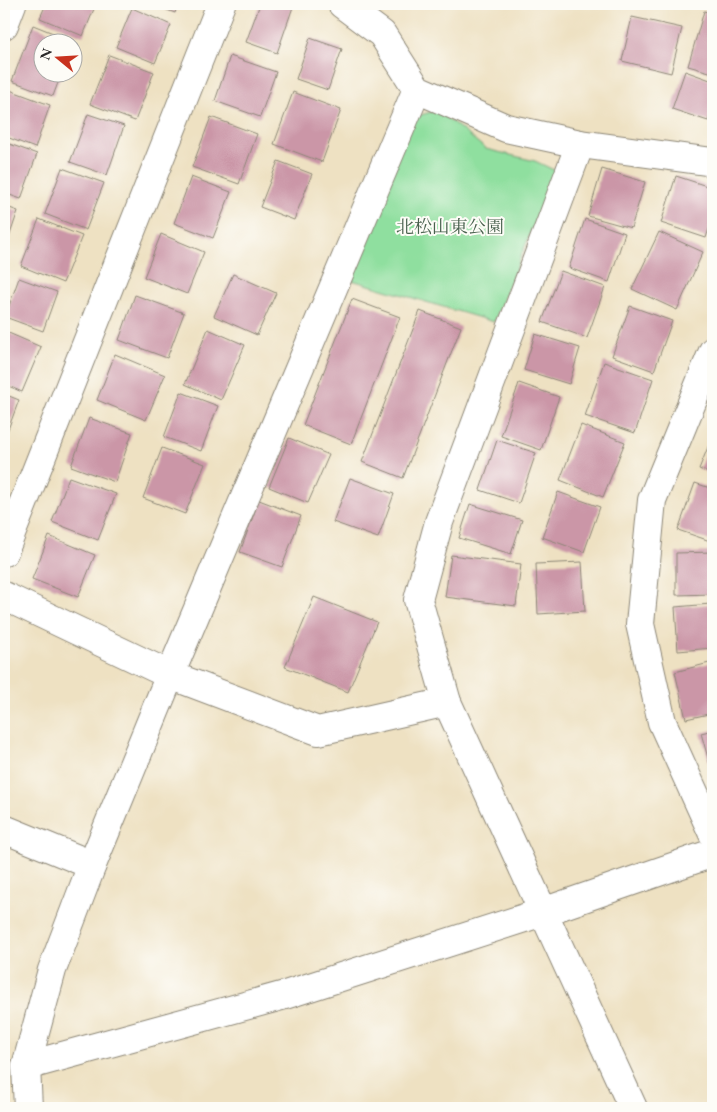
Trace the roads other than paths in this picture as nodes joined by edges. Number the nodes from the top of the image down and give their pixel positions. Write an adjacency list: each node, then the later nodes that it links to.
1 (12, 4): 4 (street)
2 (221, 4): 9 (street)
3 (342, 4): 5 (street)
4 (4, 25)
5 (417, 88): 6 (street); 11 (street)
6 (580, 144): 7 (street); 12 (street)
7 (713, 162)
8 (713, 351): 14 (street)
9 (4, 552)
10 (4, 596): 11 (street)
11 (170, 675): 12 (street); 16 (street)
12 (447, 702): 17 (street)
13 (4, 829): 16 (street)
14 (713, 834)
15 (713, 853): 17 (street)
16 (92, 865): 18 (street)
17 (543, 912): 18 (street); 20 (street)
18 (26, 1066): 19 (street)
19 (28, 1108)
20 (633, 1108)

